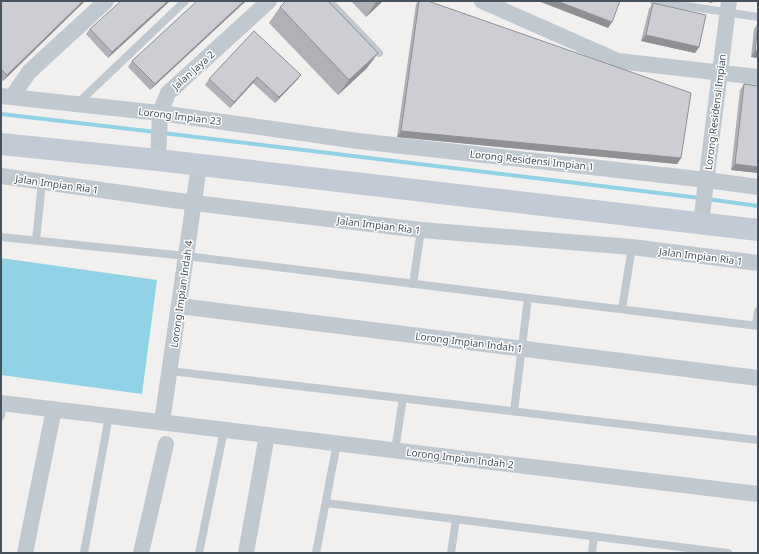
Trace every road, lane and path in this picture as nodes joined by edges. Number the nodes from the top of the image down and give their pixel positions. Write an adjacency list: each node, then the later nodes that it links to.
1 (106, 1): 12 (street)
2 (185, 1): 13 (lane)
3 (269, 1): 14 (street, Jalan Jaya 2)
4 (329, 1): 9 (lane)
5 (482, 1): 10 (street)
6 (654, 1): 7 (lane)
7 (728, 7): 8 (lane); 10 (street, Lorong Residensi Impian)
8 (758, 17)
9 (379, 53)
10 (720, 72): 11 (street); 21 (street, Lorong Residensi Impian)
11 (758, 77)
12 (7, 96): 13 (street, Lorong Impian 23)
13 (77, 105): 14 (street, Lorong Impian 23)
14 (160, 120): 15 (street, Lorong Impian 23); 17 (street, Jalan Jaya 2)
15 (358, 141): 21 (street, Lorong Residensi Impian 1)
16 (1, 144): 17 (street)
17 (159, 153): 18 (street)
18 (199, 166): 23 (street, Lorong Impian Indah 4); 24 (street)
19 (1, 176): 20 (street, Jalan Impian Ria 1)
20 (42, 182): 23 (street, Jalan Impian Ria 1); 28 (lane)
21 (706, 185): 22 (street, Lorong Residensi Impian 1); 24 (street, Lorong Residensi Impian)
22 (758, 187)
23 (194, 203): 25 (street, Jalan Impian Ria 1); 30 (street, Lorong Impian Indah 4)
24 (702, 215): 26 (street)
25 (421, 230): 29 (street, Jalan Impian Ria 1); 32 (lane)
26 (758, 230)
27 (1, 237): 28 (lane)
28 (36, 240): 30 (lane)
29 (632, 247): 31 (street, Jalan Impian Ria 1); 35 (lane)
30 (186, 256): 32 (lane); 34 (street, Lorong Impian Indah 4)
31 (758, 262)
32 (413, 284): 33 (lane)
33 (528, 298): 35 (lane); 38 (lane)
34 (180, 306): 38 (street, Lorong Impian Indah 1); 39 (street, Lorong Impian Indah 4)
35 (622, 309): 37 (lane)
36 (758, 311): 37 (lane)
37 (757, 326)
38 (522, 348): 40 (street, Lorong Impian Indah 1); 44 (lane)
39 (170, 371): 41 (lane); 46 (street, Lorong Impian Indah 4)
40 (758, 378)
41 (403, 398): 44 (lane); 52 (lane)
42 (2, 407): 43 (street, Lorong Impian Indah 2)
43 (54, 409): 45 (street, Lorong Impian Indah 2); 57 (street)
44 (514, 411): 49 (lane)
45 (109, 416): 46 (street, Lorong Impian Indah 2); 58 (lane)
46 (162, 422): 47 (street, Lorong Impian Indah 2)
47 (224, 430): 48 (street, Lorong Impian Indah 2); 60 (lane)
48 (267, 435): 50 (street, Lorong Impian Indah 2); 61 (street)
49 (758, 440)
50 (337, 443): 52 (street, Lorong Impian Indah 2); 54 (lane)
51 (166, 444): 59 (street)
52 (395, 450): 53 (street, Lorong Impian Indah 2)
53 (758, 494)
54 (326, 503): 55 (lane); 62 (lane)
55 (456, 519): 56 (lane); 63 (lane)
56 (594, 536): 64 (lane); 65 (lane)
57 (25, 553)
58 (84, 553)
59 (141, 553)
60 (200, 553)
61 (246, 553)
62 (316, 553)
63 (451, 553)
64 (592, 553)
65 (728, 553)

